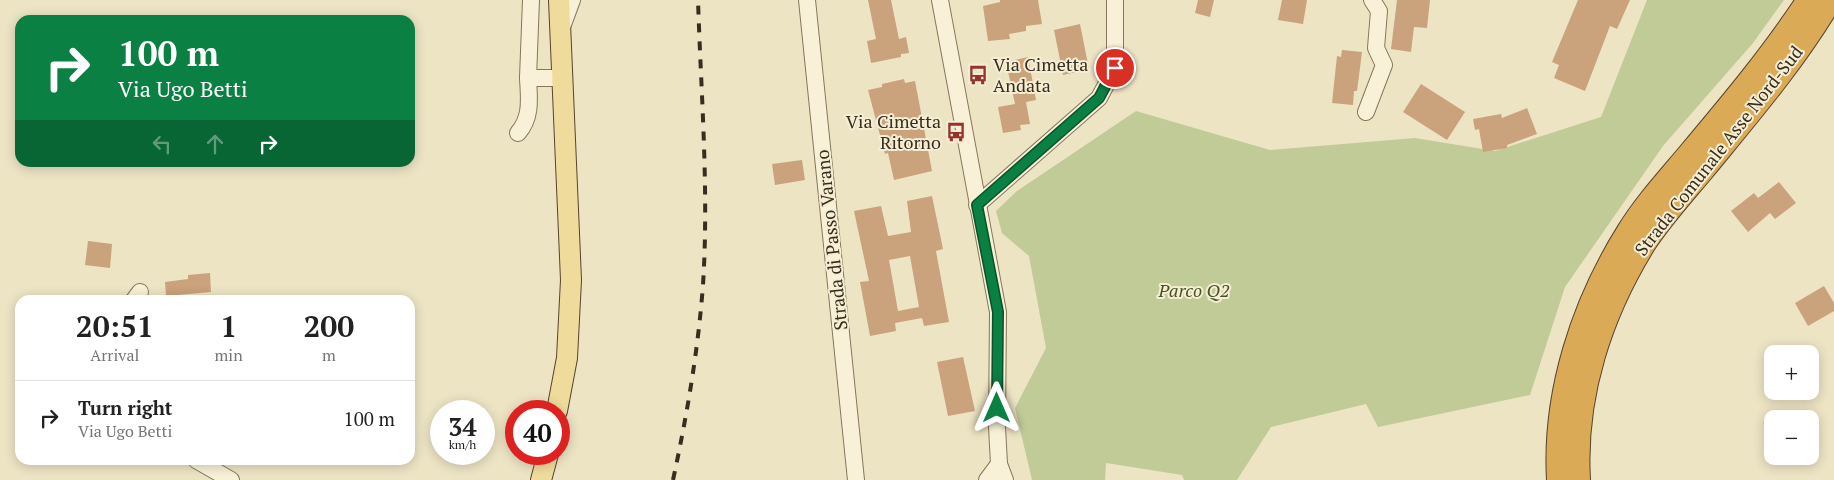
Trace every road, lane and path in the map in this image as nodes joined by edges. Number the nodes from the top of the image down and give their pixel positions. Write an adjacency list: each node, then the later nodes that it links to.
1 (531, 0): 12 (street)
2 (559, 0): 10 (main road)
3 (572, 0): 10 (street)
4 (807, 0): 23 (street, Strada di Passo Varano)
5 (940, 0): 16 (street)
6 (1115, 0): 16 (street)
7 (1372, 0): 14 (street)
8 (1809, 0): 11 (highway, Strada Comunale Asse Nord-Sud)
9 (1830, 0): 11 (highway, Strada Comunale Asse Nord-Sud)
10 (562, 27): 13 (main road)
11 (1790, 46): 26 (highway, Strada Comunale Asse Nord-Sud); 27 (highway, Strada Comunale Asse Nord-Sud)
12 (528, 78): 13 (street); 15 (street)
13 (563, 78): 17 (main road)
14 (1366, 112)
15 (518, 133)
16 (977, 205): 18 (street)
17 (559, 400)
18 (999, 464): 24 (street); 25 (street)
19 (205, 465): 21 (street)
20 (545, 465): 22 (main road)
21 (231, 480)
22 (541, 480)
23 (856, 480)
24 (987, 480)
25 (1005, 480)
26 (1559, 480)
27 (1578, 480)

